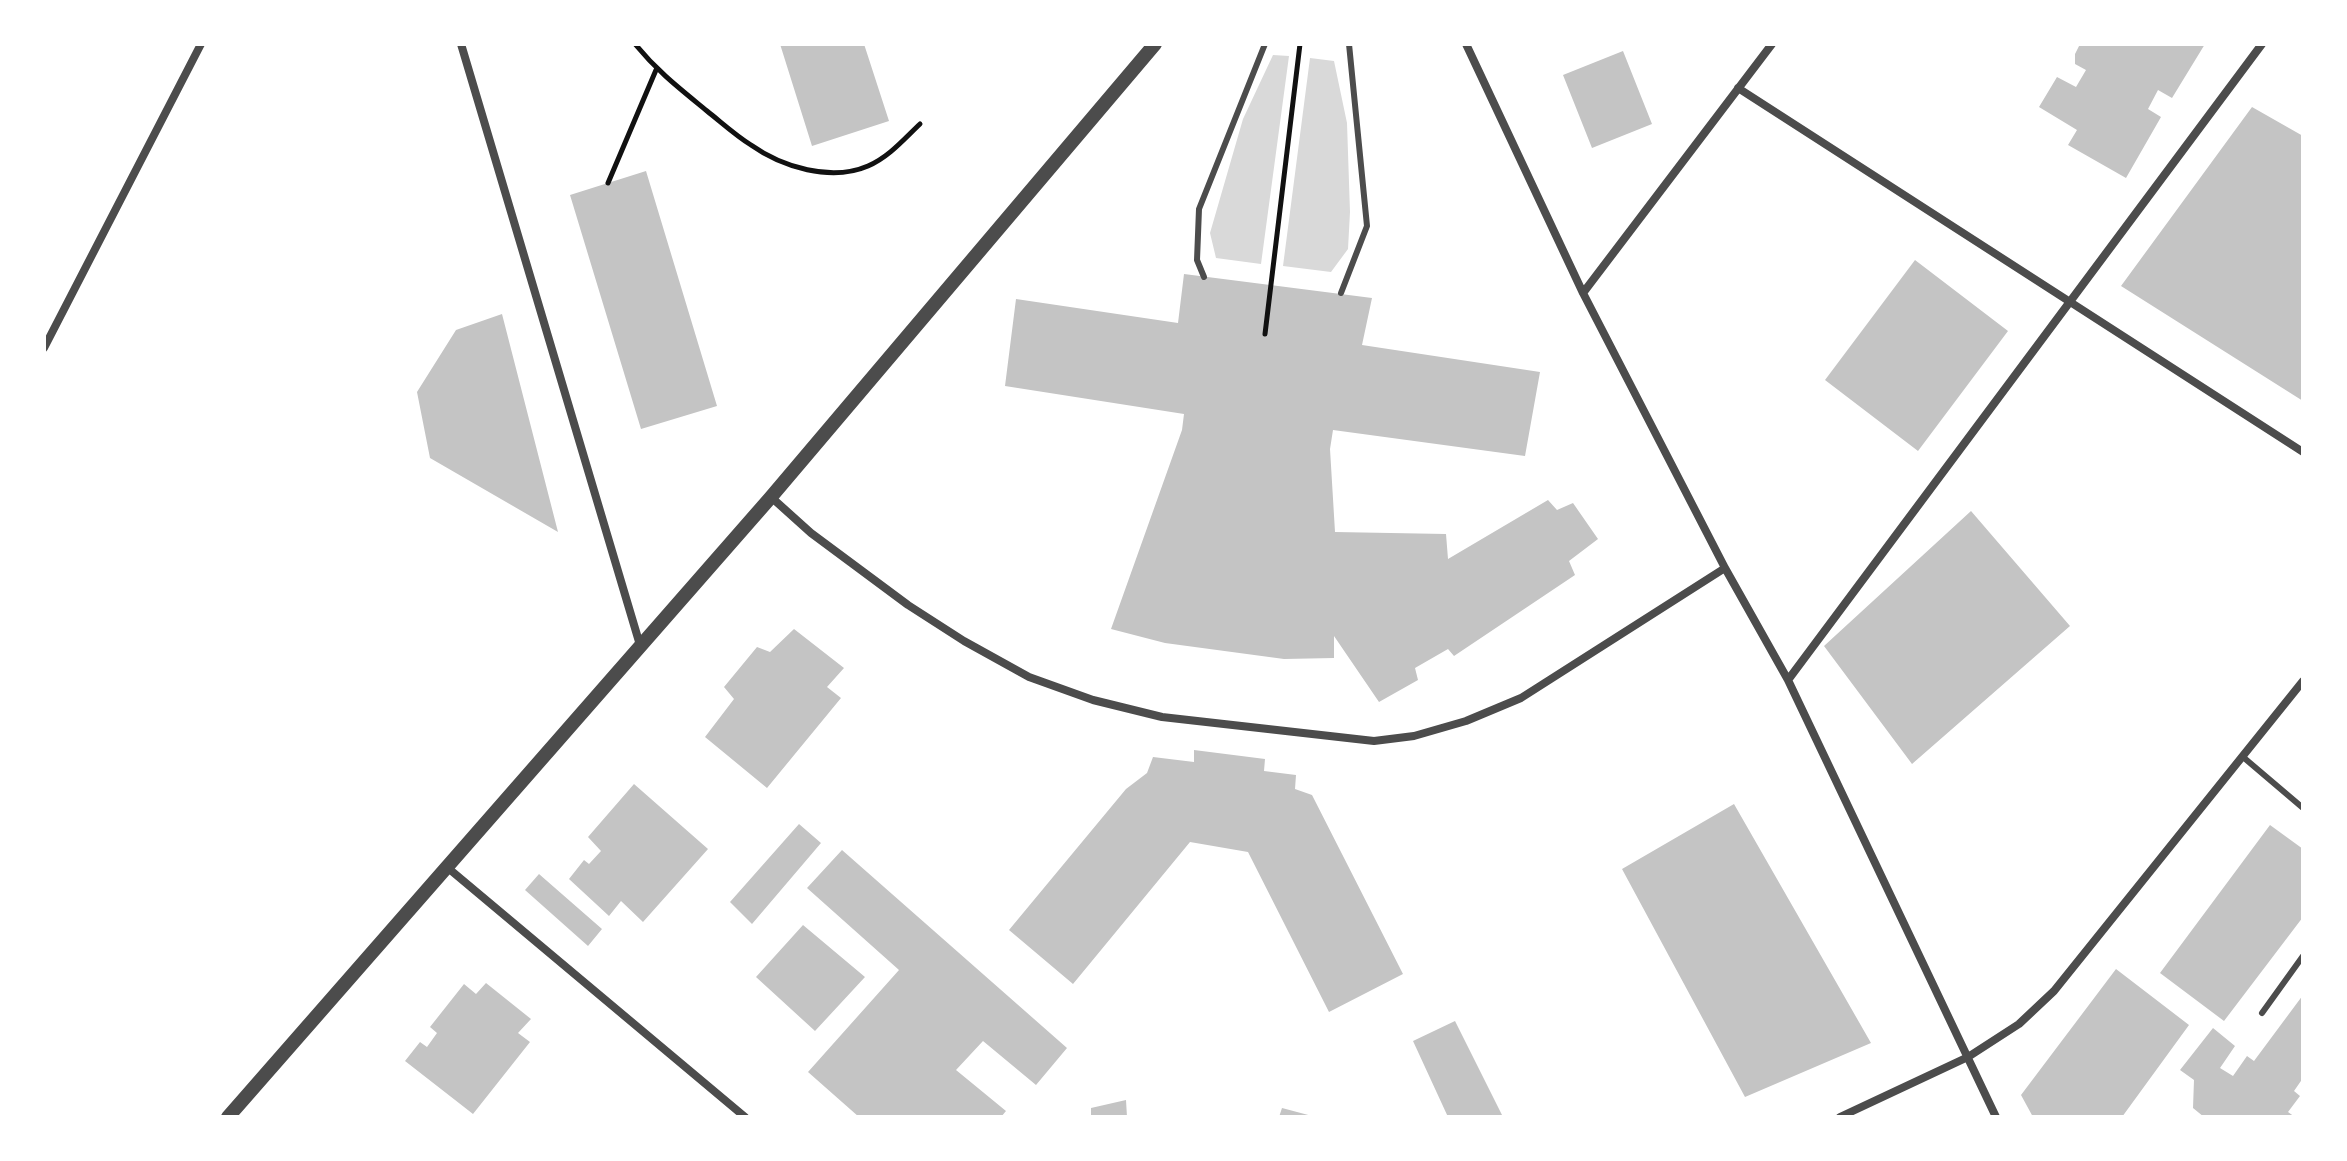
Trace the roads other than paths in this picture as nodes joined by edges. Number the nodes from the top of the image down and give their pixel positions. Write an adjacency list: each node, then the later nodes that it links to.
1 (201, 44): 14 (street)
2 (461, 44): 18 (street)
3 (1155, 44): 16 (street)
4 (1265, 44): 10 (lane)
5 (1349, 44): 11 (lane)
6 (1466, 44): 12 (street)
7 (1772, 44): 9 (street)
8 (2262, 44): 13 (street)
9 (1738, 88): 12 (street); 13 (street)
10 (1204, 277)
11 (1341, 293)
12 (1583, 293): 17 (street)
13 (2070, 302): 15 (street); 19 (street)
14 (44, 348)
15 (2303, 452)
16 (771, 497): 17 (street); 18 (street)
17 (1725, 568): 19 (street)
18 (641, 646): 23 (street)
19 (1788, 680): 26 (street)
20 (2303, 681): 21 (street)
21 (2243, 757): 22 (lane); 26 (street)
22 (2303, 808)
23 (448, 868): 27 (street); 28 (street)
24 (2303, 956): 25 (lane)
25 (2262, 1013)
26 (1968, 1057): 29 (street); 30 (street)
27 (228, 1117)
28 (745, 1117)
29 (1840, 1117)
30 (1996, 1117)

